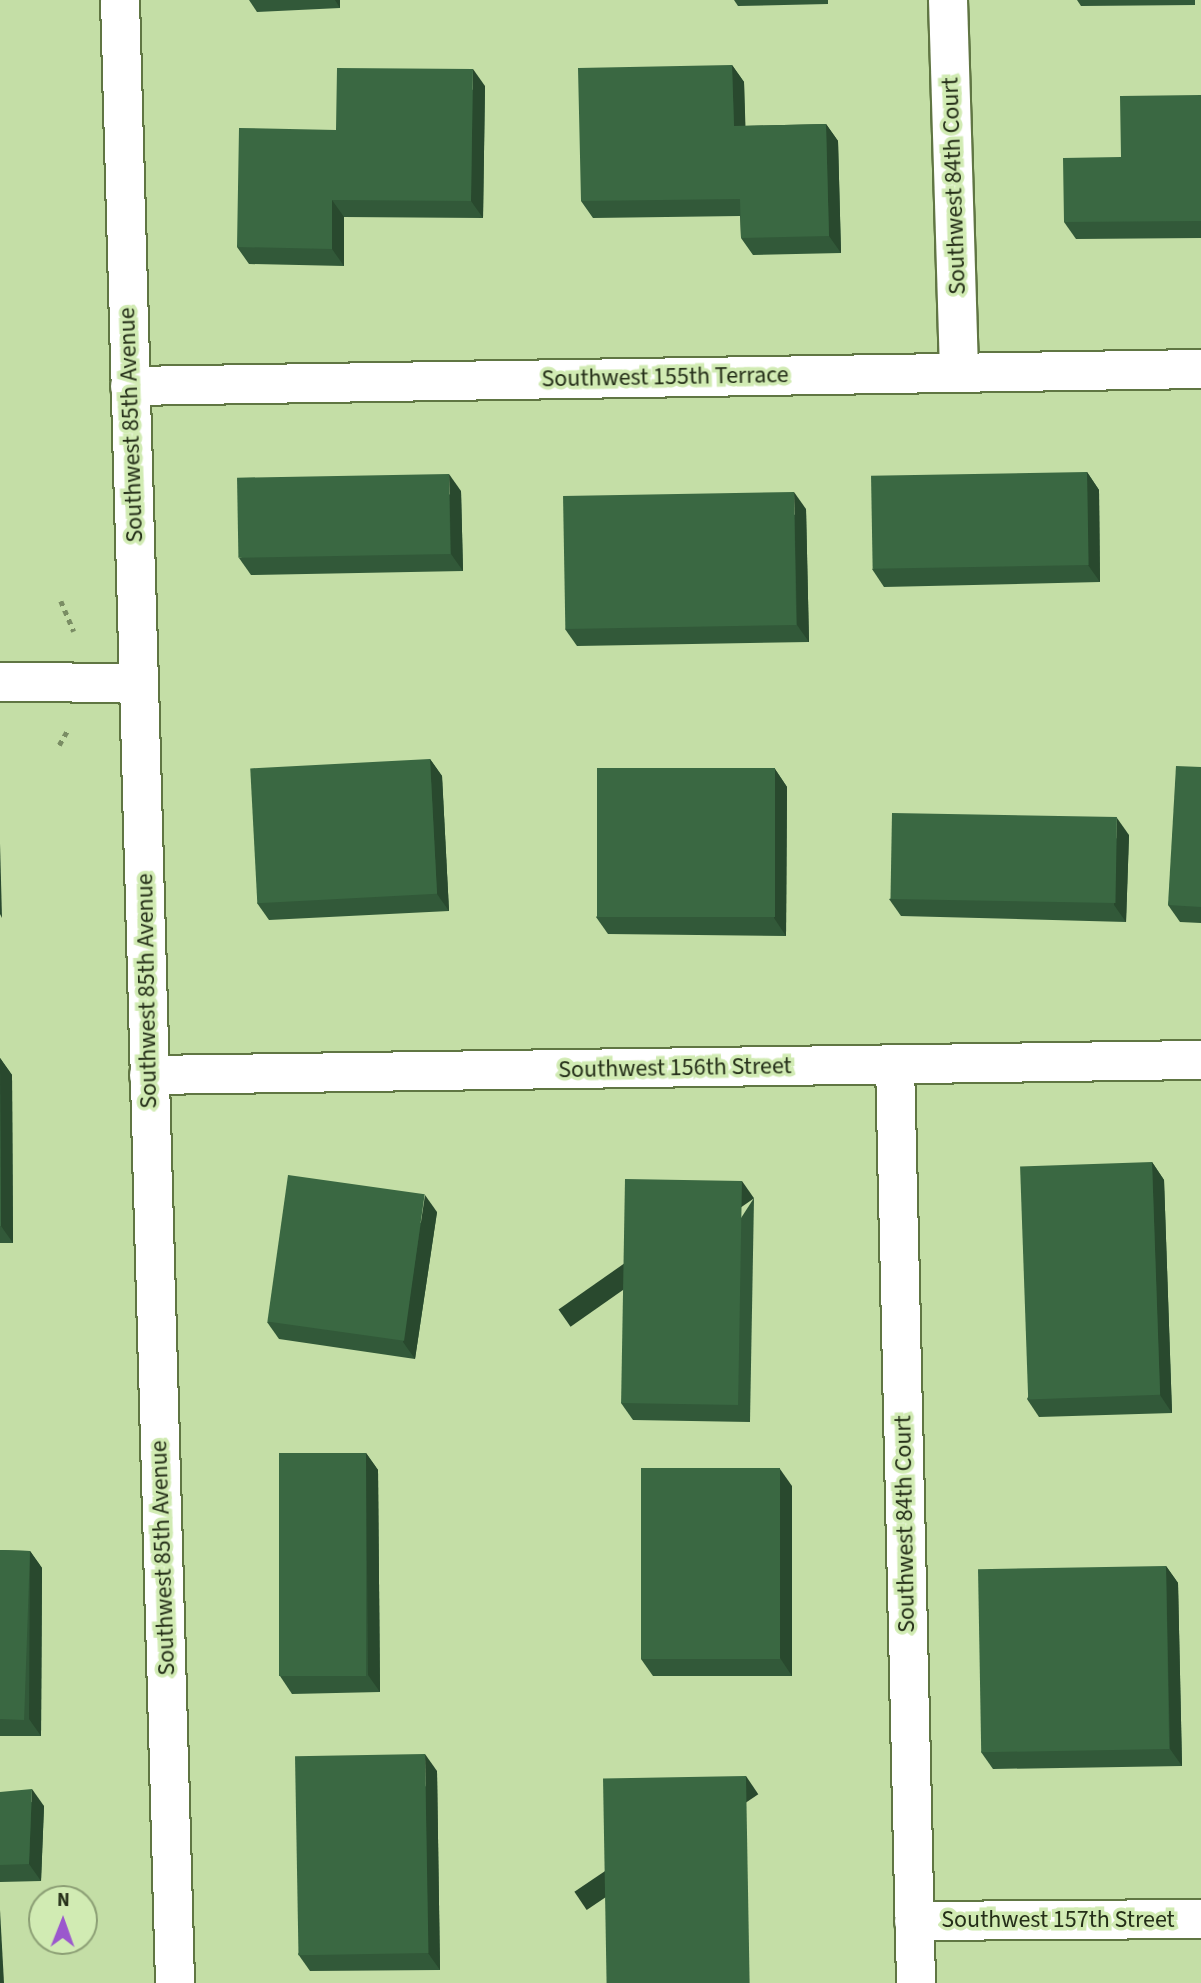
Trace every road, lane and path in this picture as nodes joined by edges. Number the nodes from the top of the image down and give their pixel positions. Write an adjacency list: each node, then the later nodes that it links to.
1 (120, 0): 5 (street, Southwest 85th Avenue)
2 (948, 0): 4 (street, Southwest 84th Court)
3 (1201, 369): 4 (street, Southwest 155th Terrace)
4 (959, 372): 5 (street, Southwest 155th Terrace)
5 (130, 386): 9 (street, Southwest 85th Avenue)
6 (61, 601): 7 (path)
7 (74, 631)
8 (0, 682): 9 (street)
9 (139, 683): 12 (street, Southwest 85th Avenue)
10 (1201, 1060): 11 (street, Southwest 156th Street)
11 (895, 1064): 12 (street, Southwest 156th Street); 14 (street, Southwest 84th Court)
12 (149, 1075): 15 (street, Southwest 85th Avenue)
13 (1201, 1919): 14 (street, Southwest 157th Street)
14 (915, 1921): 16 (street, Southwest 84th Court)
15 (174, 1983)
16 (916, 1983)

